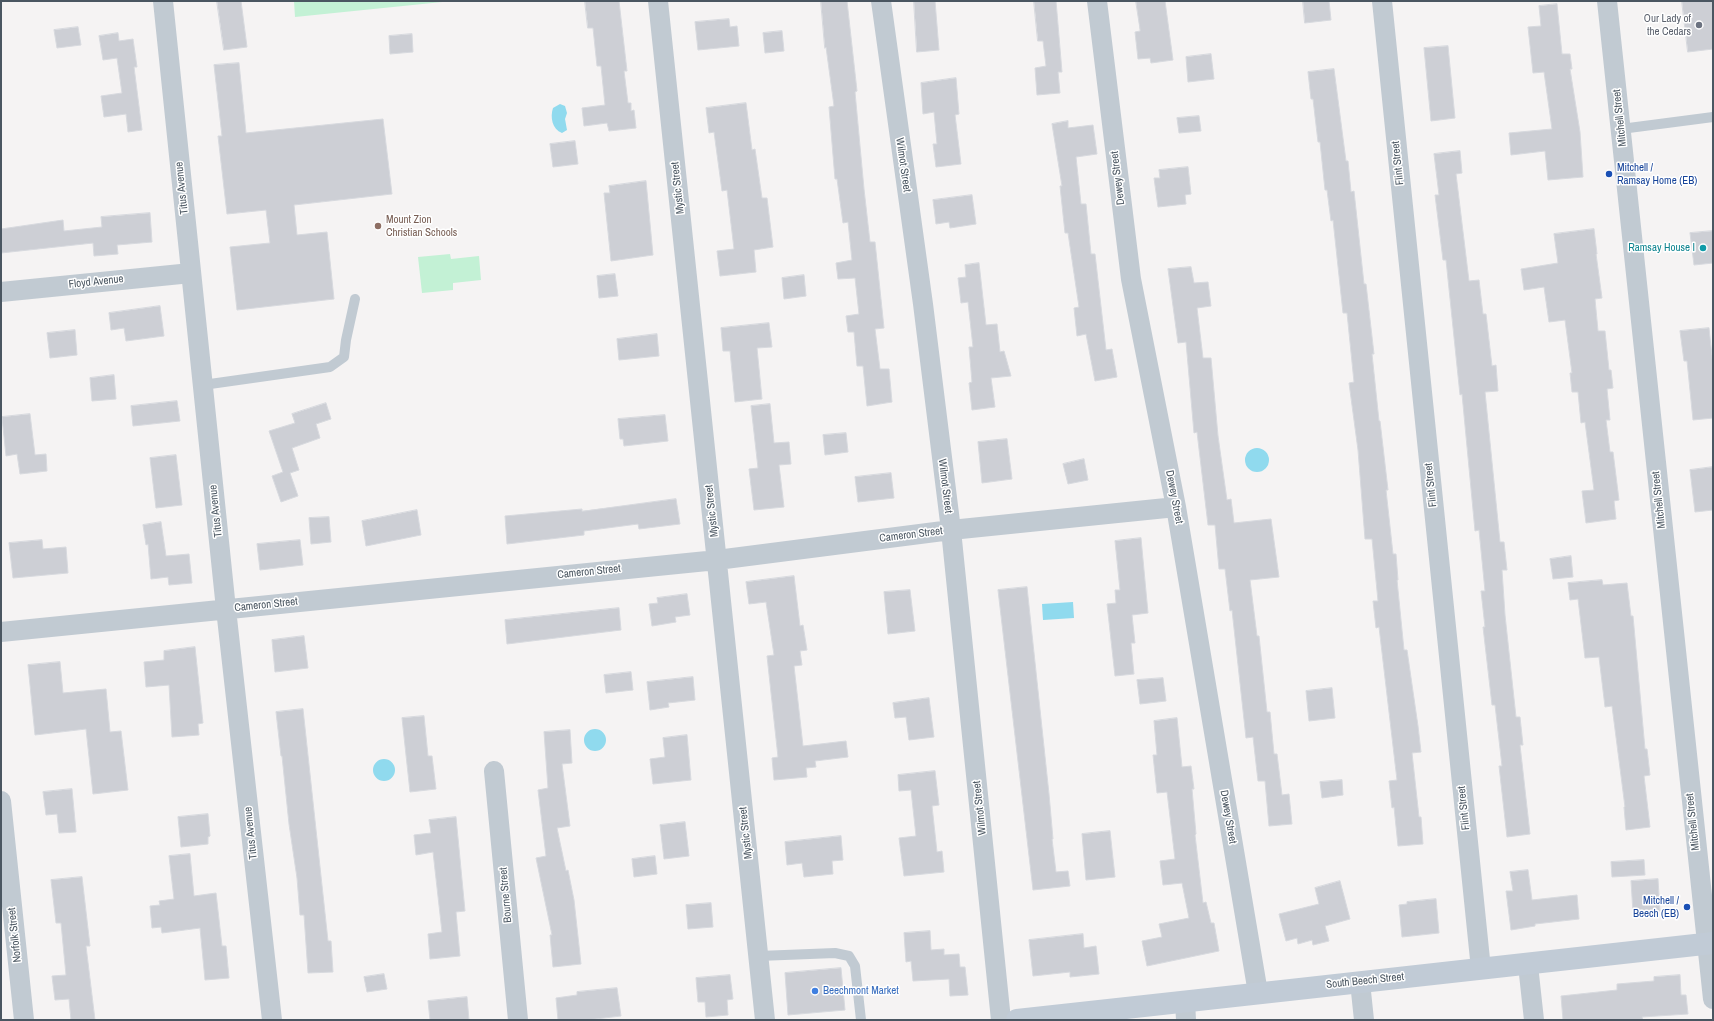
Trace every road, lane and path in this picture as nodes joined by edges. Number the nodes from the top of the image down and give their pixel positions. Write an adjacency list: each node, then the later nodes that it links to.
1 (162, 1): 9 (street, Titus Avenue)
2 (658, 1): 15 (street, Mystic Street)
3 (881, 1): 14 (street, Wilmot Street)
4 (1097, 1): 13 (street, Dewey Street)
5 (1382, 1): 23 (street, Flint Street)
6 (1607, 1): 8 (street, Mitchell Street)
7 (1713, 117): 8 (lane)
8 (1621, 129): 20 (street, Mitchell Street)
9 (191, 273): 10 (street, Floyd Avenue); 12 (street, Titus Avenue)
10 (1, 292)
11 (355, 299): 12 (lane)
12 (203, 385): 16 (street, Titus Avenue)
13 (1176, 507): 14 (street, Cameron Street); 25 (street, Dewey Street)
14 (951, 530): 15 (street, Cameron Street); 33 (street, Wilmot Street)
15 (717, 560): 16 (street, Cameron Street); 21 (street, Mystic Street)
16 (226, 609): 17 (street, Cameron Street); 29 (street, Titus Avenue)
17 (1, 632)
18 (494, 771): 30 (street, Bourne Street)
19 (1, 801): 28 (street, Norfolk Street)
20 (1710, 944): 22 (street, South Beech Street); 26 (street, Mitchell Street)
21 (759, 956): 31 (street, Mystic Street); 32 (lane)
22 (1528, 965): 23 (street, South Beech Street); 36 (street)
23 (1481, 969): 24 (street, South Beech Street)
24 (1360, 982): 25 (street, South Beech Street); 35 (street)
25 (1258, 993): 27 (street, South Beech Street)
26 (1713, 999)
27 (1185, 1011): 34 (street, South Beech Street)
28 (24, 1020)
29 (272, 1020)
30 (518, 1020)
31 (765, 1020)
32 (861, 1020)
33 (1001, 1020)
34 (1017, 1020)
35 (1364, 1020)
36 (1534, 1020)

